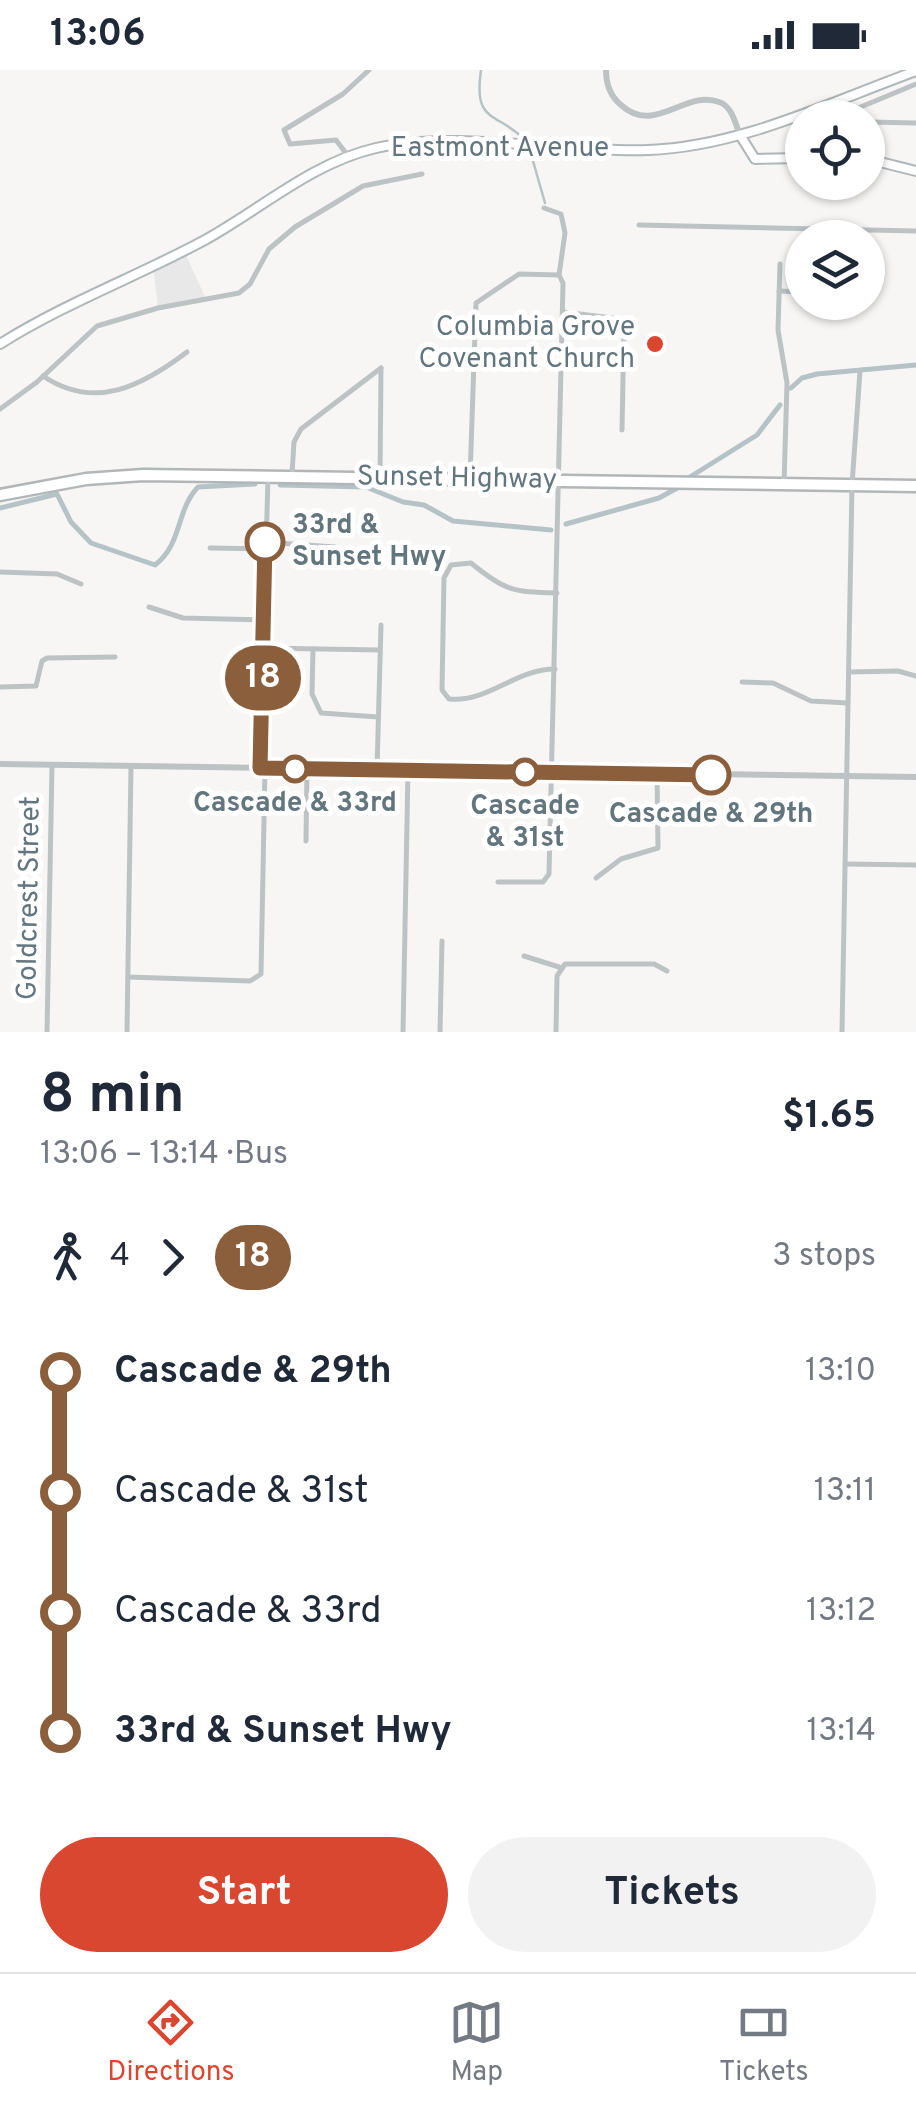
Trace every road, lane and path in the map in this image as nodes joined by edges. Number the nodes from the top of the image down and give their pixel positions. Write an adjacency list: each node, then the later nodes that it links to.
1 (370, 70): 9 (street)
2 (606, 70): 8 (street)
3 (916, 71): 8 (main road, Eastmont Avenue)
4 (916, 84): 5 (street)
5 (877, 100)
6 (885, 122): 7 (street)
7 (916, 123)
8 (740, 135): 9 (main road, Eastmont Avenue); 10 (main road)
9 (348, 156): 22 (main road, Eastmont Avenue)
10 (785, 159)
11 (885, 163): 12 (main road)
12 (916, 171)
13 (422, 174): 25 (street)
14 (544, 208): 18 (street)
15 (639, 225): 16 (street)
16 (916, 231)
17 (780, 264): 19 (street)
18 (560, 275): 21 (street); 31 (street)
19 (779, 291): 20 (street); 33 (street)
20 (785, 291)
21 (563, 312): 27 (street); 32 (street)
22 (0, 344)
23 (187, 352): 25 (street)
24 (860, 375): 34 (street)
25 (43, 376): 26 (street)
26 (0, 410)
27 (622, 430)
28 (268, 477): 29 (highway, Sunset Highway); 36 (highway, Sunset Highway); 37 (street)
29 (292, 477): 30 (highway, Sunset Highway); 30 (street)
30 (380, 478): 31 (highway, Sunset Highway)
31 (470, 478): 32 (highway, Sunset Highway)
32 (560, 480): 33 (highway, Sunset Highway); 42 (street)
33 (784, 484): 34 (highway, Sunset Highway)
34 (852, 485): 35 (highway, Sunset Highway); 51 (street)
35 (916, 486)
36 (0, 495)
37 (265, 546): 38 (street); 39 (street); 44 (street)
38 (335, 547)
39 (210, 548)
40 (0, 572): 41 (street)
41 (81, 584)
42 (557, 593): 50 (street); 50 (street)
43 (149, 606): 44 (street)
44 (264, 620): 46 (street)
45 (381, 624): 48 (street)
46 (263, 648): 47 (street); 60 (street)
47 (313, 649): 48 (street); 56 (street)
48 (380, 650): 56 (street)
49 (115, 657): 54 (street)
50 (555, 669): 64 (street)
51 (849, 672): 52 (street); 55 (street)
52 (916, 676)
53 (742, 682): 55 (street)
54 (0, 687)
55 (848, 703): 66 (street)
56 (378, 717): 62 (street)
57 (0, 764): 58 (street)
58 (52, 765): 59 (street); 78 (street, Goldcrest Street)
59 (131, 766): 60 (street); 77 (street)
60 (262, 768): 61 (street); 77 (street)
61 (307, 769): 62 (street); 68 (street)
62 (377, 770): 63 (street)
63 (408, 770): 64 (street); 80 (street)
64 (552, 772): 65 (street); 72 (street)
65 (656, 774): 66 (street); 71 (street)
66 (846, 776): 67 (street); 69 (street)
67 (916, 778)
68 (306, 840)
69 (846, 864): 70 (street); 83 (street)
70 (916, 865)
71 (596, 878)
72 (498, 882)
73 (442, 941): 81 (street)
74 (524, 956): 75 (street)
75 (559, 968): 76 (street); 82 (street)
76 (667, 971)
77 (128, 977): 79 (street)
78 (47, 1032)
79 (126, 1032)
80 (403, 1032)
81 (440, 1032)
82 (556, 1032)
83 (842, 1032)

